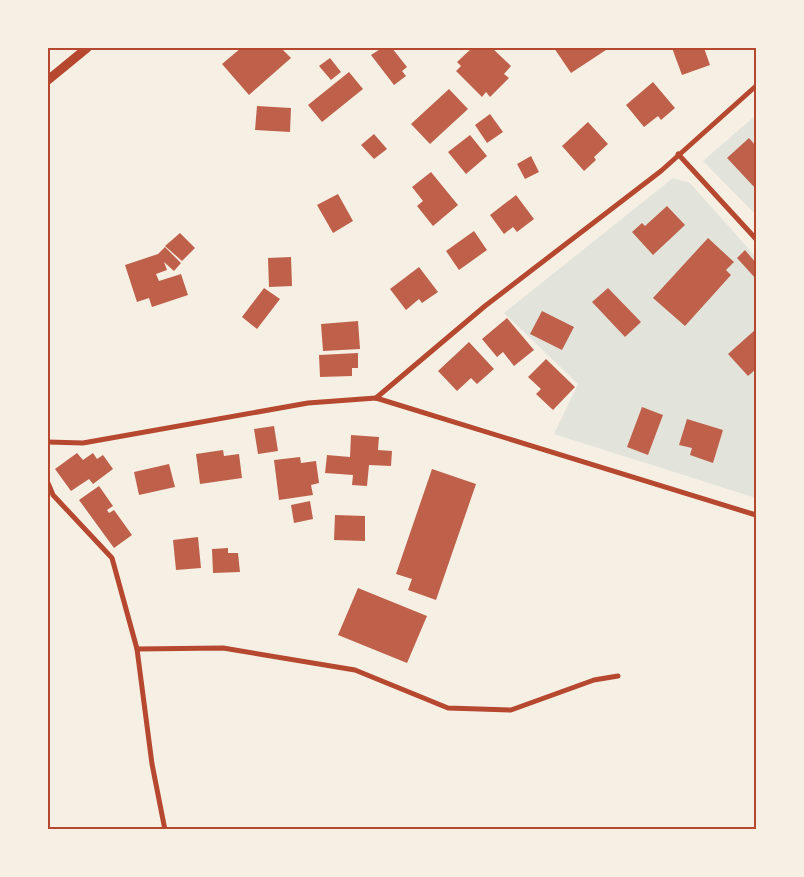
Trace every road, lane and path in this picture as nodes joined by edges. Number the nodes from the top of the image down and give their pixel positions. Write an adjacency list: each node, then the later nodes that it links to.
1 (87, 48): 2 (street)
2 (48, 80)
3 (756, 86): 4 (street)
4 (678, 154): 5 (street); 6 (street)
5 (756, 239)
6 (376, 398): 7 (street); 9 (street)
7 (48, 442)
8 (48, 483): 10 (street)
9 (756, 515)
10 (137, 649): 11 (street); 12 (street)
11 (618, 676)
12 (165, 830)

